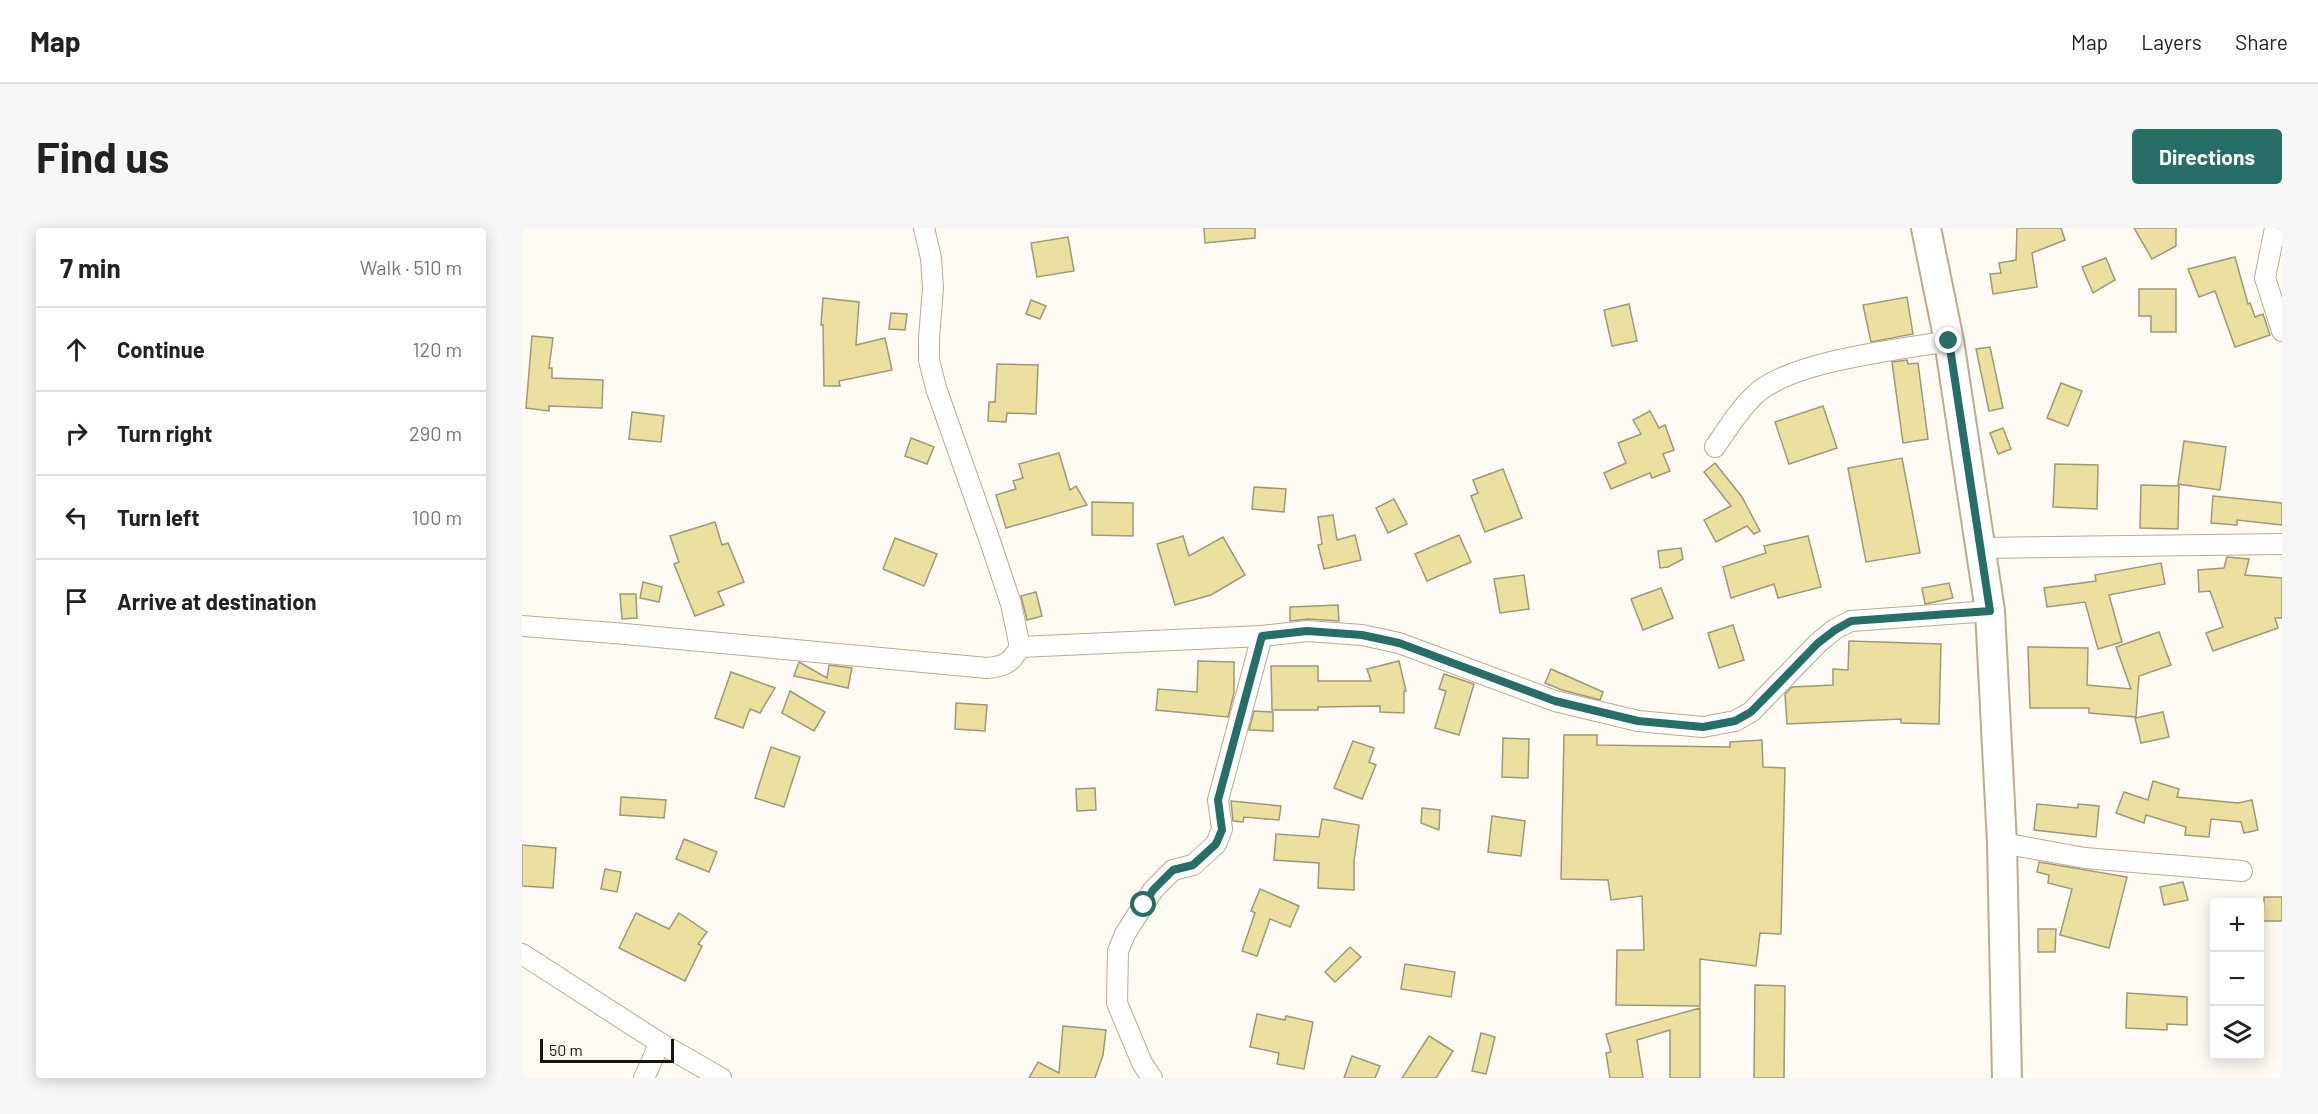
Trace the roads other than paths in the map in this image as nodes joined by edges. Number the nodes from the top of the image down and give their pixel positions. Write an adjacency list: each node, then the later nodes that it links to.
1 (924, 228): 12 (street)
2 (1926, 228): 5 (main road)
3 (2275, 228): 4 (street)
4 (2282, 331)
5 (1949, 341): 6 (street); 8 (main road)
6 (1715, 447)
7 (2282, 544): 8 (street)
8 (1982, 548): 9 (main road)
9 (1990, 611): 11 (street); 13 (main road)
10 (522, 626): 12 (street)
11 (1262, 636): 12 (street); 19 (street)
12 (1020, 647)
13 (2002, 843): 14 (street); 20 (main road)
14 (2242, 871)
15 (522, 954): 16 (street)
16 (660, 1043): 17 (street); 18 (street)
17 (714, 1076)
18 (644, 1078)
19 (1152, 1078)
20 (2007, 1078)

